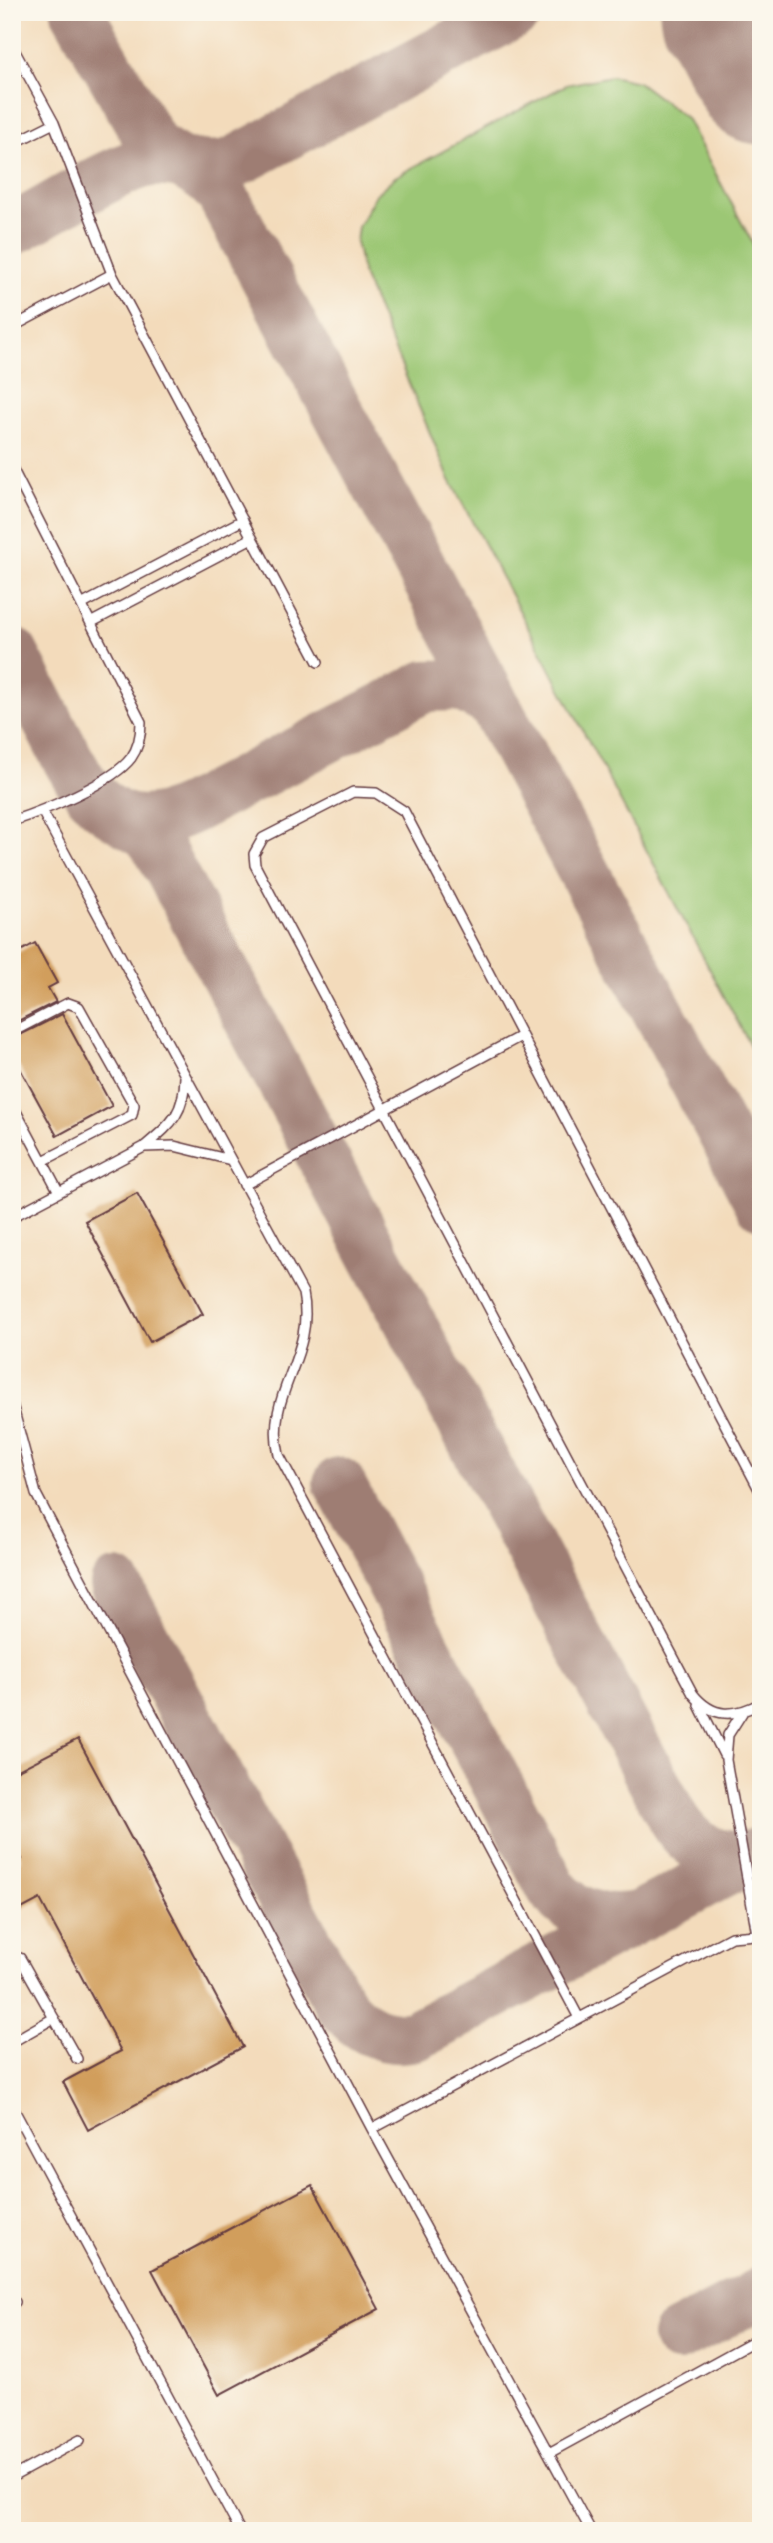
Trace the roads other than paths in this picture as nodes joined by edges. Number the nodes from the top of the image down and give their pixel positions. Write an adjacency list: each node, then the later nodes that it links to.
1 (12, 46): 2 (lane)
2 (54, 123): 3 (lane); 4 (lane)
3 (12, 144)
4 (112, 274): 5 (lane); 7 (lane)
5 (12, 327)
6 (12, 468): 9 (lane)
7 (243, 520): 8 (lane); 9 (lane)
8 (252, 538): 10 (lane); 11 (lane)
9 (83, 604): 10 (lane)
10 (92, 622): 12 (lane)
11 (318, 662)
12 (43, 811): 13 (lane); 16 (lane)
13 (12, 821)
14 (12, 1032): 21 (lane)
15 (521, 1036): 18 (lane); 18 (lane); 26 (lane)
16 (185, 1075): 19 (lane); 20 (lane)
17 (12, 1104): 21 (lane)
18 (384, 1110): 22 (lane); 27 (lane)
19 (144, 1147): 20 (lane); 23 (lane)
20 (231, 1160): 22 (lane)
21 (43, 1161): 23 (lane)
22 (244, 1185): 35 (lane)
23 (59, 1192): 24 (lane)
24 (12, 1217)
25 (12, 1404): 39 (lane)
26 (761, 1493)
27 (693, 1694): 29 (lane); 30 (lane)
28 (761, 1703): 29 (lane)
29 (742, 1713): 30 (lane)
30 (726, 1760): 31 (lane)
31 (756, 1935): 32 (lane); 35 (lane)
32 (761, 1956)
33 (20, 1958): 34 (lane)
34 (54, 2018): 36 (lane); 37 (lane)
35 (579, 2018): 39 (lane)
36 (12, 2042)
37 (77, 2059)
38 (12, 2106): 44 (lane)
39 (372, 2129): 42 (lane)
40 (761, 2337): 42 (lane)
41 (80, 2440): 43 (lane)
42 (549, 2453): 45 (lane)
43 (12, 2477)
44 (240, 2531)
45 (591, 2531)

